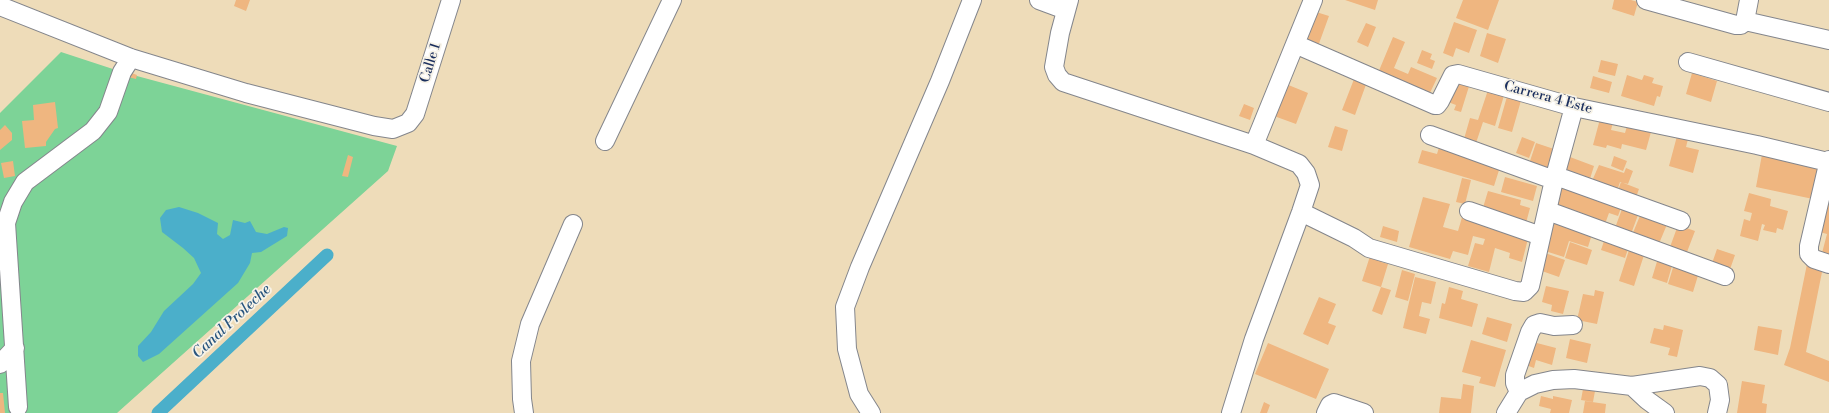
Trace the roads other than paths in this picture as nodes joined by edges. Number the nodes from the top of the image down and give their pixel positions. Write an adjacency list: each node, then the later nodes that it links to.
1 (451, 0): 13 (street, Calle 1)
2 (672, 0): 18 (street)
3 (972, 0): 37 (street)
4 (1039, 0): 8 (street)
5 (1313, 0): 12 (street)
6 (1646, 0): 10 (street)
7 (1749, 0): 10 (street)
8 (1068, 5): 19 (street)
9 (0, 6): 13 (street)
10 (1746, 21): 11 (street)
11 (1829, 40)
12 (1295, 44): 16 (street, Carrera 4 Este); 19 (street)
13 (131, 58): 31 (street)
14 (1688, 62): 15 (street)
15 (1829, 102)
16 (1574, 107): 20 (street, Carrera 4 Este); 21 (street)
17 (1430, 135): 21 (street)
18 (605, 141)
19 (1254, 145): 23 (street)
20 (1829, 161): 28 (street)
21 (1555, 178): 22 (street); 25 (street)
22 (1548, 211): 27 (street); 29 (street)
23 (1301, 212): 27 (street); 38 (street)
24 (1469, 212): 27 (street)
25 (1681, 221)
26 (573, 224): 36 (street)
27 (1542, 236)
28 (1829, 264)
29 (1725, 276)
30 (1573, 325): 34 (street)
31 (15, 348): 32 (street); 35 (street)
32 (0, 364)
33 (1632, 386): 34 (street); 42 (street); 43 (street)
34 (1519, 392): 41 (street)
35 (18, 407)
36 (524, 413)
37 (871, 413)
38 (1230, 413)
39 (1326, 413): 40 (street)
40 (1364, 413)
41 (1506, 413)
42 (1665, 413)
43 (1717, 413)

